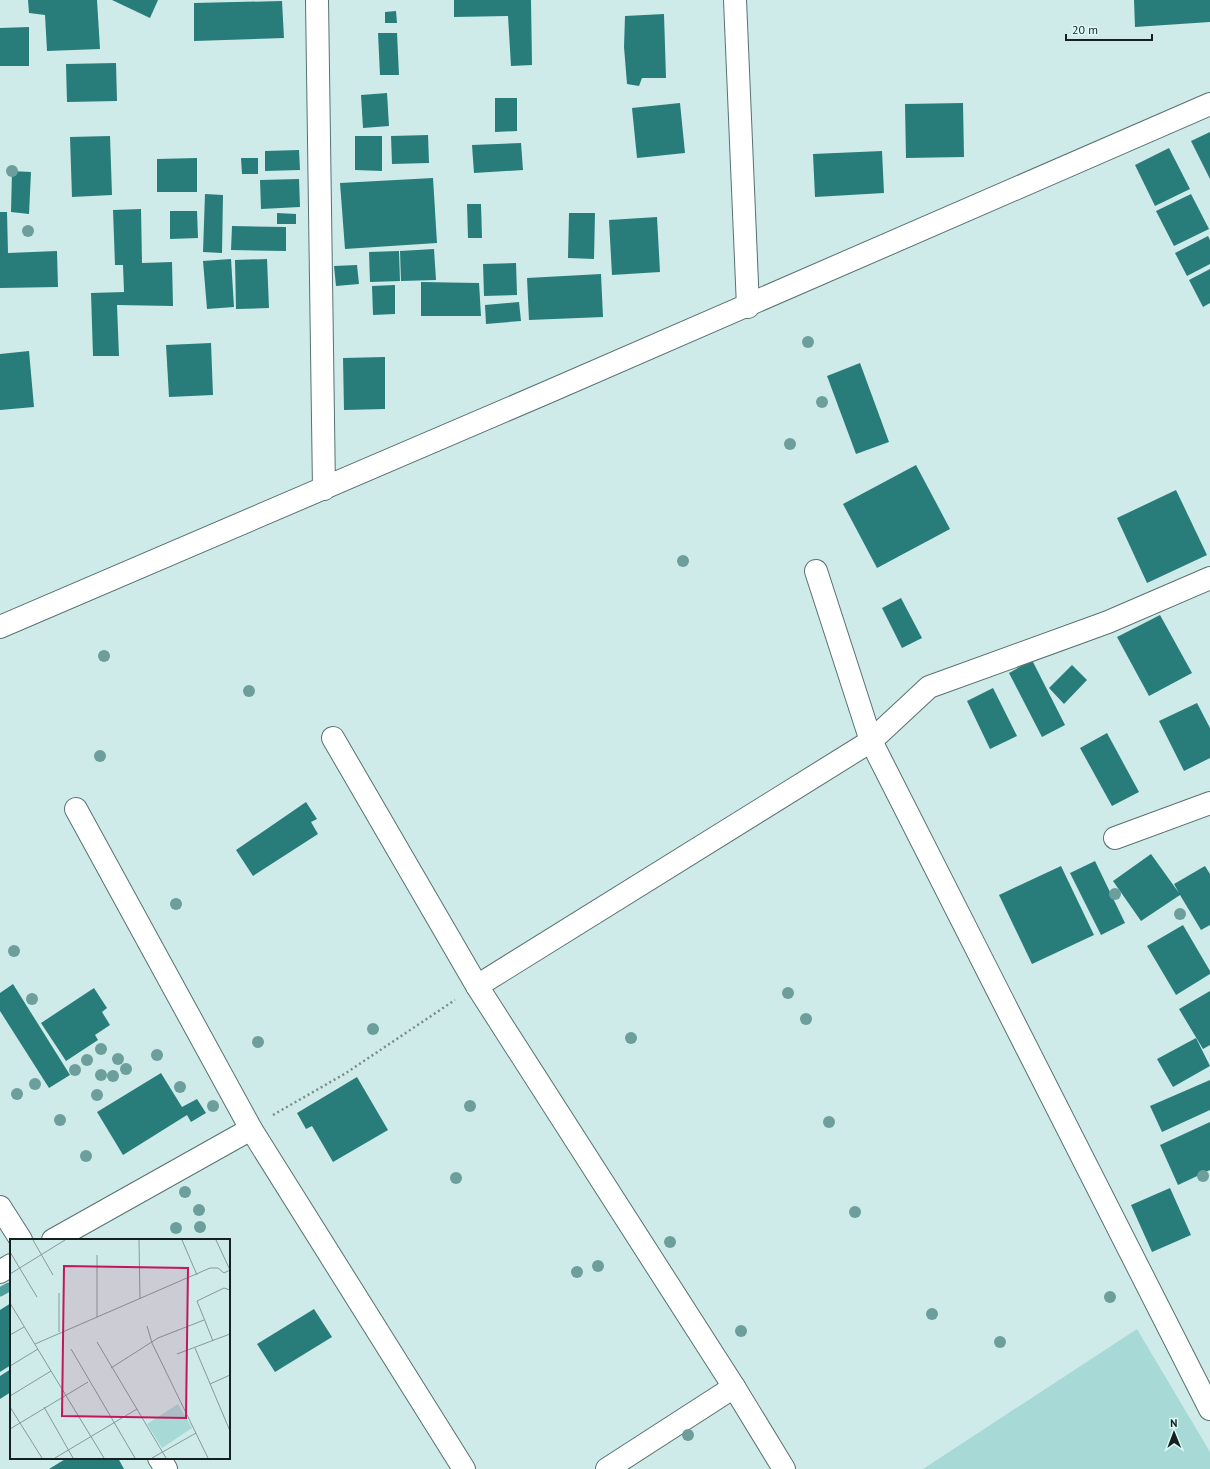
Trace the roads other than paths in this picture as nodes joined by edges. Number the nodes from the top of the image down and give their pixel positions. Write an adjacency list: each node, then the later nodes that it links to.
1 (317, 0): 5 (street)
2 (735, 0): 4 (street)
3 (1210, 104): 4 (street)
4 (748, 307): 5 (street)
5 (324, 489): 8 (street)
6 (816, 571): 10 (street)
7 (1210, 578): 10 (street)
8 (0, 627)
9 (333, 738): 14 (street)
10 (871, 741): 14 (street); 22 (street)
11 (1210, 803): 13 (street)
12 (76, 809): 15 (street)
13 (1115, 838)
14 (477, 986): 21 (street)
15 (251, 1129): 18 (street); 25 (street)
16 (0, 1207): 17 (street)
17 (20, 1239)
18 (55, 1239)
19 (10, 1266): 20 (street)
20 (0, 1272)
21 (734, 1387): 26 (street); 27 (street)
22 (1210, 1409)
23 (160, 1459): 24 (street)
24 (166, 1469)
25 (464, 1469)
26 (607, 1469)
27 (784, 1469)

